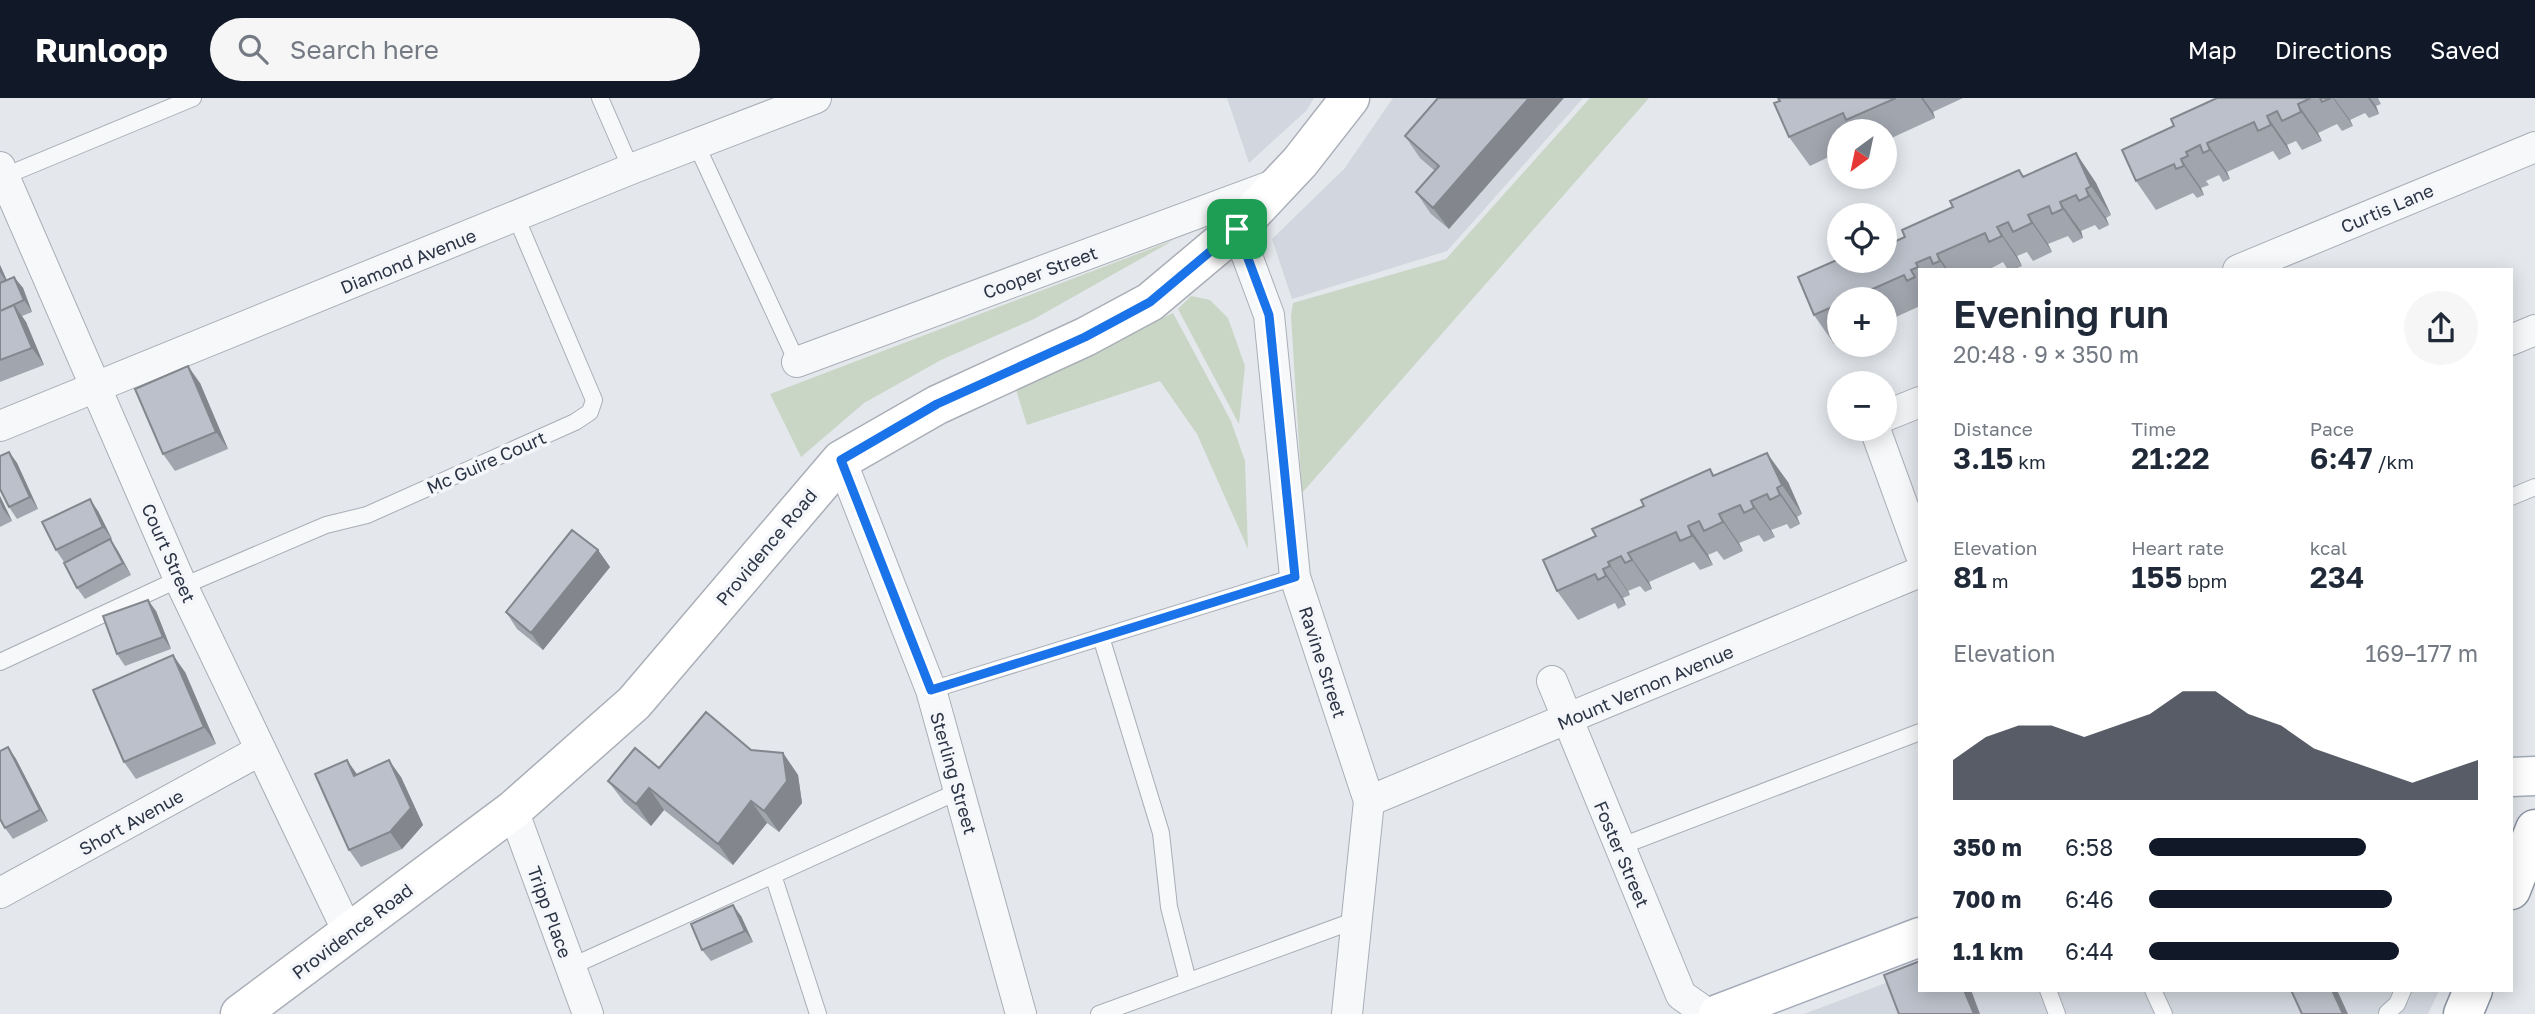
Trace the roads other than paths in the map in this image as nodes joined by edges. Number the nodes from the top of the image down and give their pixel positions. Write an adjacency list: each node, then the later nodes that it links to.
1 (193, 98): 8 (lane)
2 (600, 98): 7 (lane)
3 (816, 98): 5 (street, Diamond Avenue)
4 (1350, 98): 9 (main road, Providence Road)
5 (697, 146): 7 (street, Diamond Avenue); 15 (lane)
6 (2535, 147): 12 (street, Curtis Lane)
7 (631, 169): 10 (street, Diamond Avenue)
8 (1, 174): 16 (street, Court Street)
9 (1283, 181): 11 (main road, Providence Road); 15 (street, Cooper Street)
10 (516, 217): 16 (street, Diamond Avenue); 27 (lane, Mc Guire Court)
11 (1237, 229): 21 (main road, Providence Road); 26 (street, Ravine Street)
12 (2243, 268)
13 (2535, 330): 14 (street)
14 (2513, 339)
15 (797, 362)
16 (97, 388): 19 (street, Diamond Avenue); 27 (street, Court Street)
17 (1918, 402): 18 (street)
18 (1897, 411)
19 (0, 426)
20 (1879, 441): 24 (street)
21 (841, 460): 31 (street, Sterling Street); 39 (main road, Providence Road)
22 (2535, 487): 23 (lane)
23 (2513, 496)
24 (1918, 547)
25 (1918, 573): 32 (street, Mount Vernon Avenue)
26 (1295, 577): 28 (lane); 38 (street, Ravine Street)
27 (181, 583): 29 (lane, Mc Guire Court); 34 (street, Court Street)
28 (1101, 637): 31 (lane); 49 (lane)
29 (0, 662)
30 (1552, 681): 32 (street, Foster Street)
31 (931, 690): 37 (street, Sterling Street)
32 (1566, 720): 38 (street, Mount Vernon Avenue); 41 (street, Foster Street)
33 (1918, 733): 41 (lane)
34 (261, 750): 44 (street, Short Avenue); 46 (street, Court Street)
35 (2535, 776): 36 (main road)
36 (2513, 777)
37 (959, 791): 42 (lane); 58 (street, Sterling Street)
38 (1369, 801): 45 (street, Ravine Street)
39 (513, 810): 46 (main road, Providence Road); 48 (street, Tripp Place)
40 (2535, 829): 43 (main road)
41 (1619, 847): 61 (street, Foster Street)
42 (773, 875): 48 (lane); 57 (lane)
43 (2513, 885)
44 (0, 893)
45 (1356, 920): 49 (lane); 60 (street, Ravine Street)
46 (349, 934): 56 (main road, Providence Road)
47 (1918, 938): 62 (main road)
48 (570, 967): 54 (street, Tripp Place)
49 (1188, 981): 59 (lane)
50 (2049, 992): 63 (lane)
51 (2154, 992): 64 (lane)
52 (2402, 992): 55 (lane)
53 (2472, 992): 65 (main road)
54 (583, 1011)
55 (2387, 1013)
56 (240, 1014)
57 (818, 1014)
58 (1021, 1014)
59 (1098, 1014)
60 (1347, 1014)
61 (1708, 1014)
62 (1718, 1014)
63 (2057, 1014)
64 (2164, 1014)
65 (2463, 1014)

